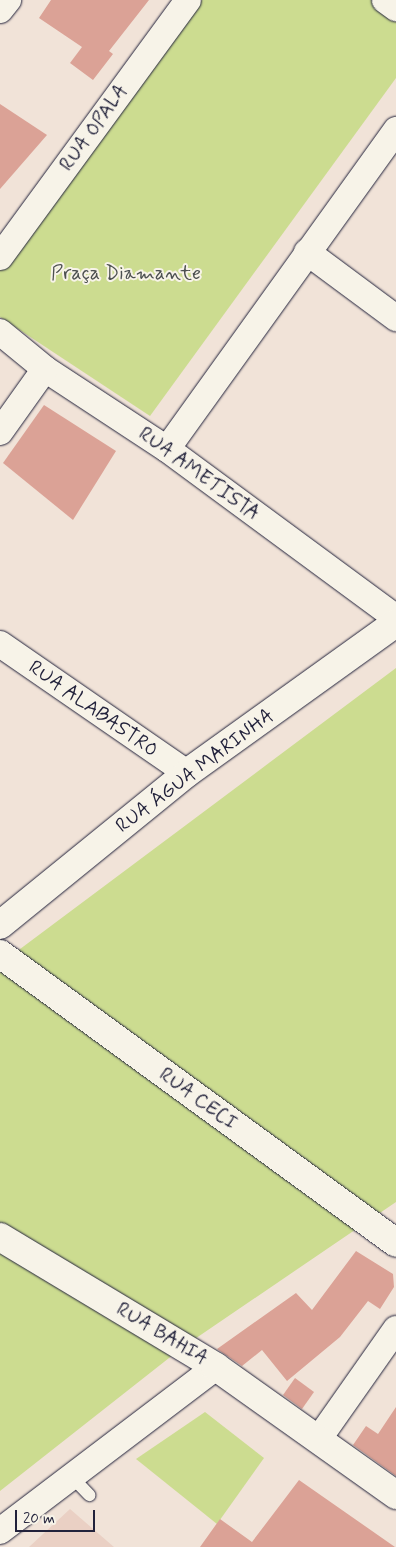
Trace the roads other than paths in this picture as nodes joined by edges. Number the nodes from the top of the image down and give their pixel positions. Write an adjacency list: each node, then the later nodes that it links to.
1 (8, 0): 5 (street)
2 (188, 0): 8 (street, RUA OPALA)
3 (385, 0): 4 (street)
4 (396, 8)
5 (0, 10)
6 (396, 130): 7 (street)
7 (307, 252): 9 (street); 13 (street)
8 (0, 257)
9 (396, 318)
10 (0, 332): 11 (street, RUA AMETISTA)
11 (45, 369): 12 (street); 13 (street, RUA AMETISTA)
12 (0, 432)
13 (167, 449): 14 (street, RUA AMETISTA)
14 (396, 618)
15 (396, 622): 17 (main road, RUA ÁGUA MARINHA)
16 (0, 644): 17 (street, RUA ALABASTRO)
17 (186, 774): 18 (main road, RUA ÁGUA MARINHA)
18 (0, 925)
19 (0, 954): 21 (main road, RUA CECI)
20 (0, 1237): 23 (main road, RUA BAHIA)
21 (395, 1242)
22 (396, 1328): 24 (street)
23 (216, 1368): 24 (main road, RUA BAHIA); 25 (street)
24 (320, 1437): 27 (main road, RUA BAHIA)
25 (70, 1475): 26 (lane); 28 (street)
26 (88, 1495)
27 (396, 1495)
28 (0, 1531)

